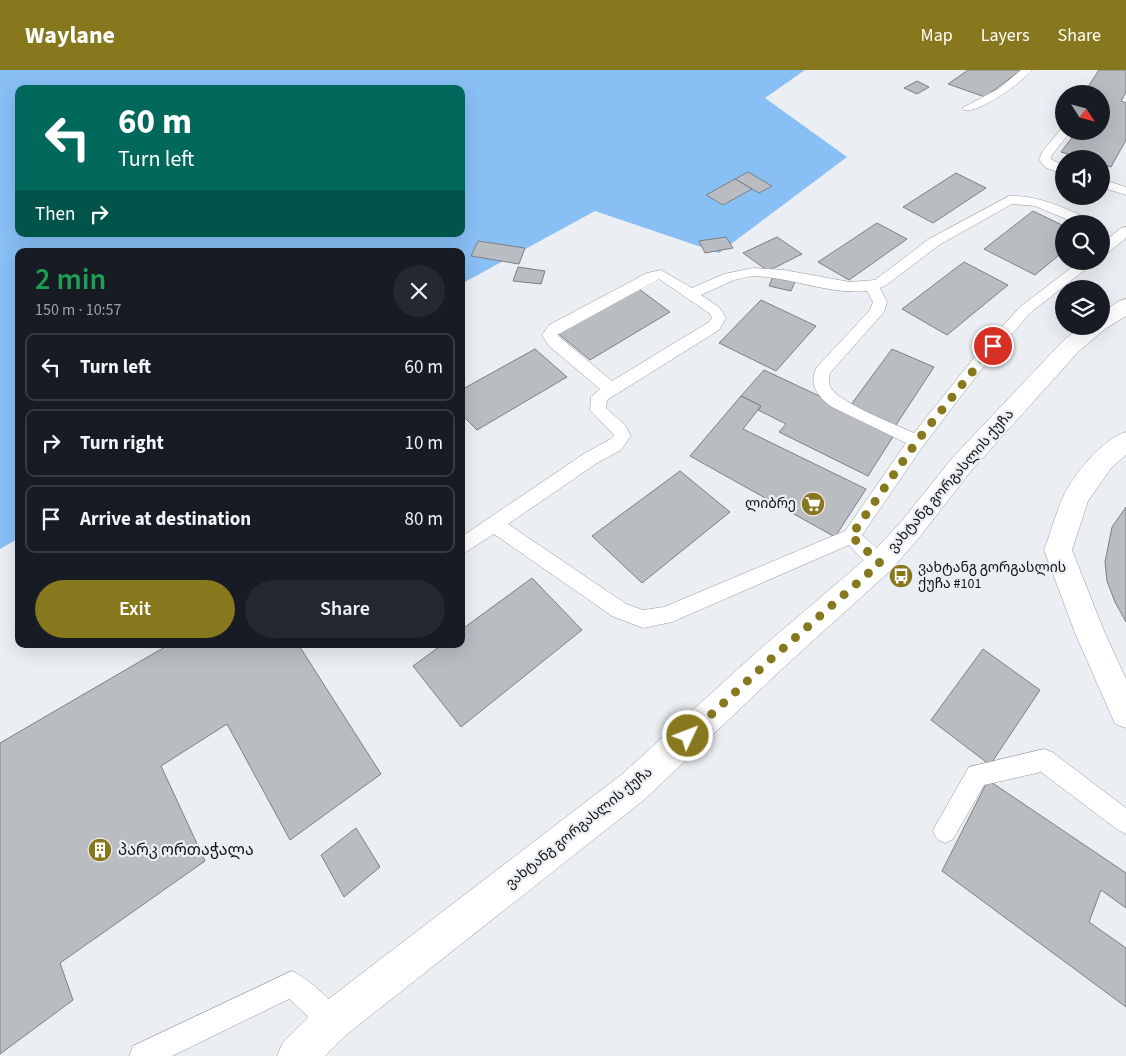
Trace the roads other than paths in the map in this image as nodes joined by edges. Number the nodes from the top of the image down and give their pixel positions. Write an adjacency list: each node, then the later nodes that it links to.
1 (1027, 70): 2 (lane)
2 (968, 108)
3 (1058, 140): 4 (lane)
4 (1055, 167)
5 (1110, 186): 6 (lane)
6 (1126, 191)
7 (1067, 215): 12 (lane)
8 (1110, 231): 9 (lane)
9 (1124, 235): 10 (lane)
10 (1110, 245)
11 (1077, 270): 18 (lane)
12 (872, 286): 13 (lane); 18 (lane)
13 (691, 294): 17 (lane); 17 (lane)
14 (1126, 306): 15 (street)
15 (1110, 317)
16 (1085, 335): 23 (street, ვახტანგ გორგასლის ქუჩა)
17 (611, 389): 20 (lane)
18 (917, 441): 21 (lane)
19 (1126, 441): 24 (street)
20 (495, 525): 21 (lane); 22 (lane)
21 (851, 536): 23 (lane)
22 (465, 545)
23 (880, 563): 27 (street, ვახტანგ გორგასლის ქუჩა)
24 (1126, 713)
25 (1126, 822): 26 (lane)
26 (945, 831)
27 (332, 1021): 28 (lane); 29 (street, ვახტანგ გორგასლის ქუჩა)
28 (143, 1056)
29 (297, 1056)

